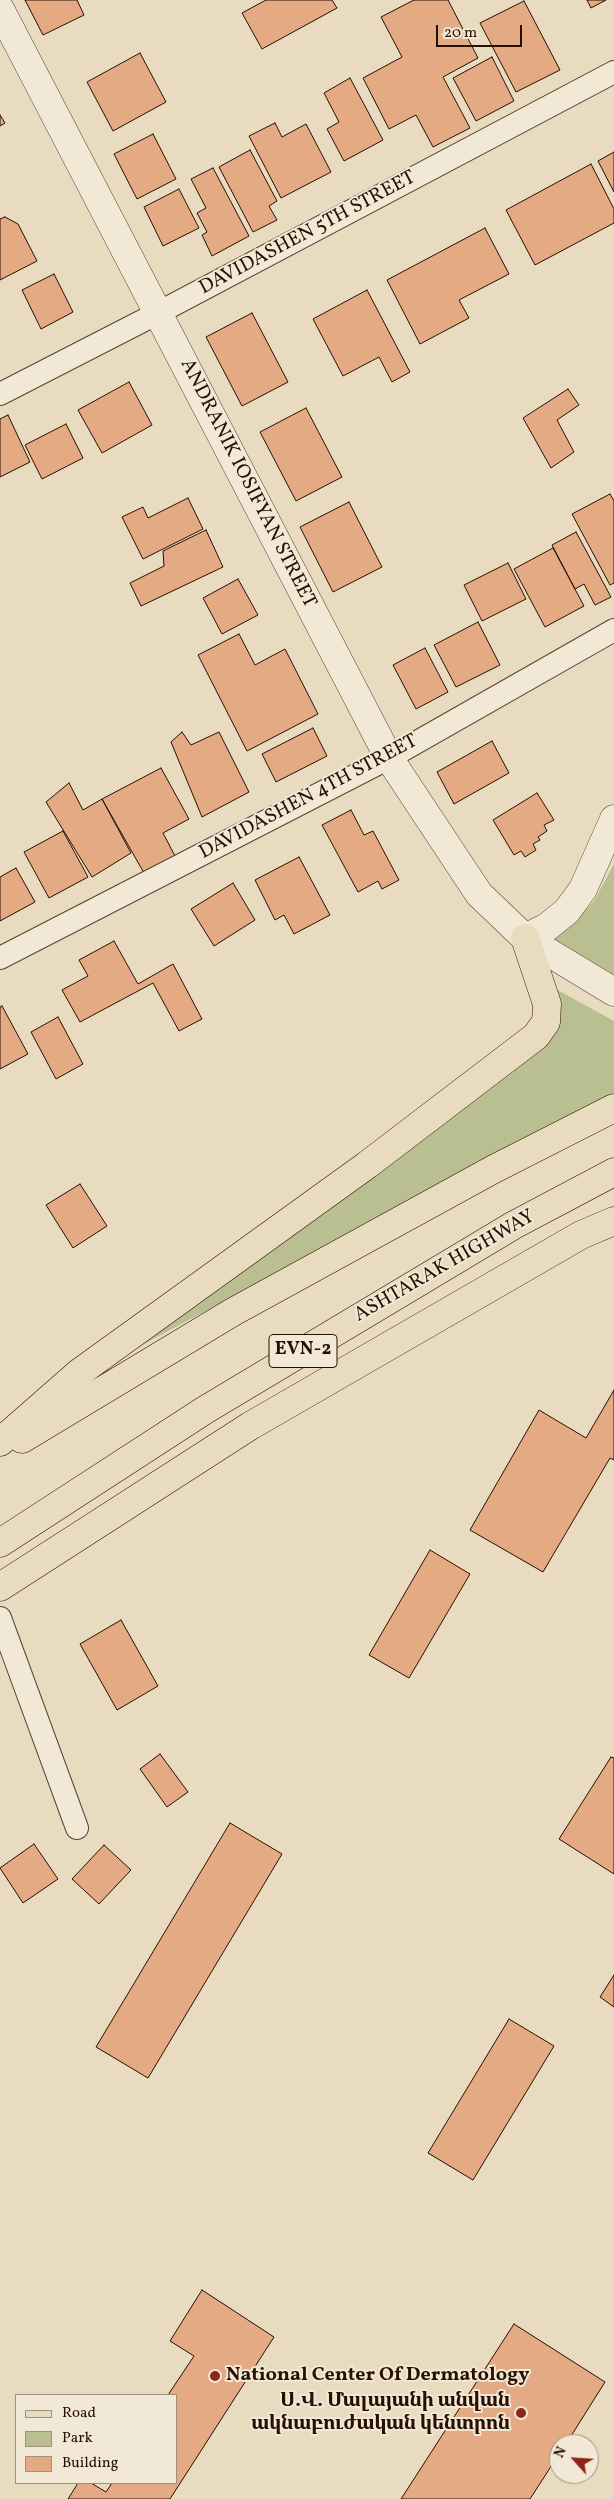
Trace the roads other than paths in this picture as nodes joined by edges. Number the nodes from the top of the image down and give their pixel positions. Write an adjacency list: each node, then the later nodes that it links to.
1 (0, 9): 3 (street, ANDRANIK IOSIFYAN STREET)
2 (614, 72): 3 (street, DAVIDASHEN 5TH STREET)
3 (158, 313): 4 (street, DAVIDASHEN 5TH STREET); 6 (street, ANDRANIK IOSIFYAN STREET)
4 (0, 394)
5 (614, 630): 6 (street, DAVIDASHEN 4TH STREET)
6 (389, 758): 8 (street, ANDRANIK IOSIFYAN STREET); 9 (street, DAVIDASHEN 4TH STREET)
7 (614, 819): 8 (street)
8 (525, 938): 10 (street, ANDRANIK IOSIFYAN STREET); 14 (main road)
9 (0, 958)
10 (614, 992)
11 (614, 1108): 15 (main road)
12 (614, 1172): 16 (main road, ASHTARAK HIGHWAY / EVN-2)
13 (614, 1222): 17 (main road)
14 (0, 1442)
15 (0, 1453)
16 (0, 1543)
17 (0, 1587)
18 (0, 1618): 19 (street)
19 (77, 1828)

